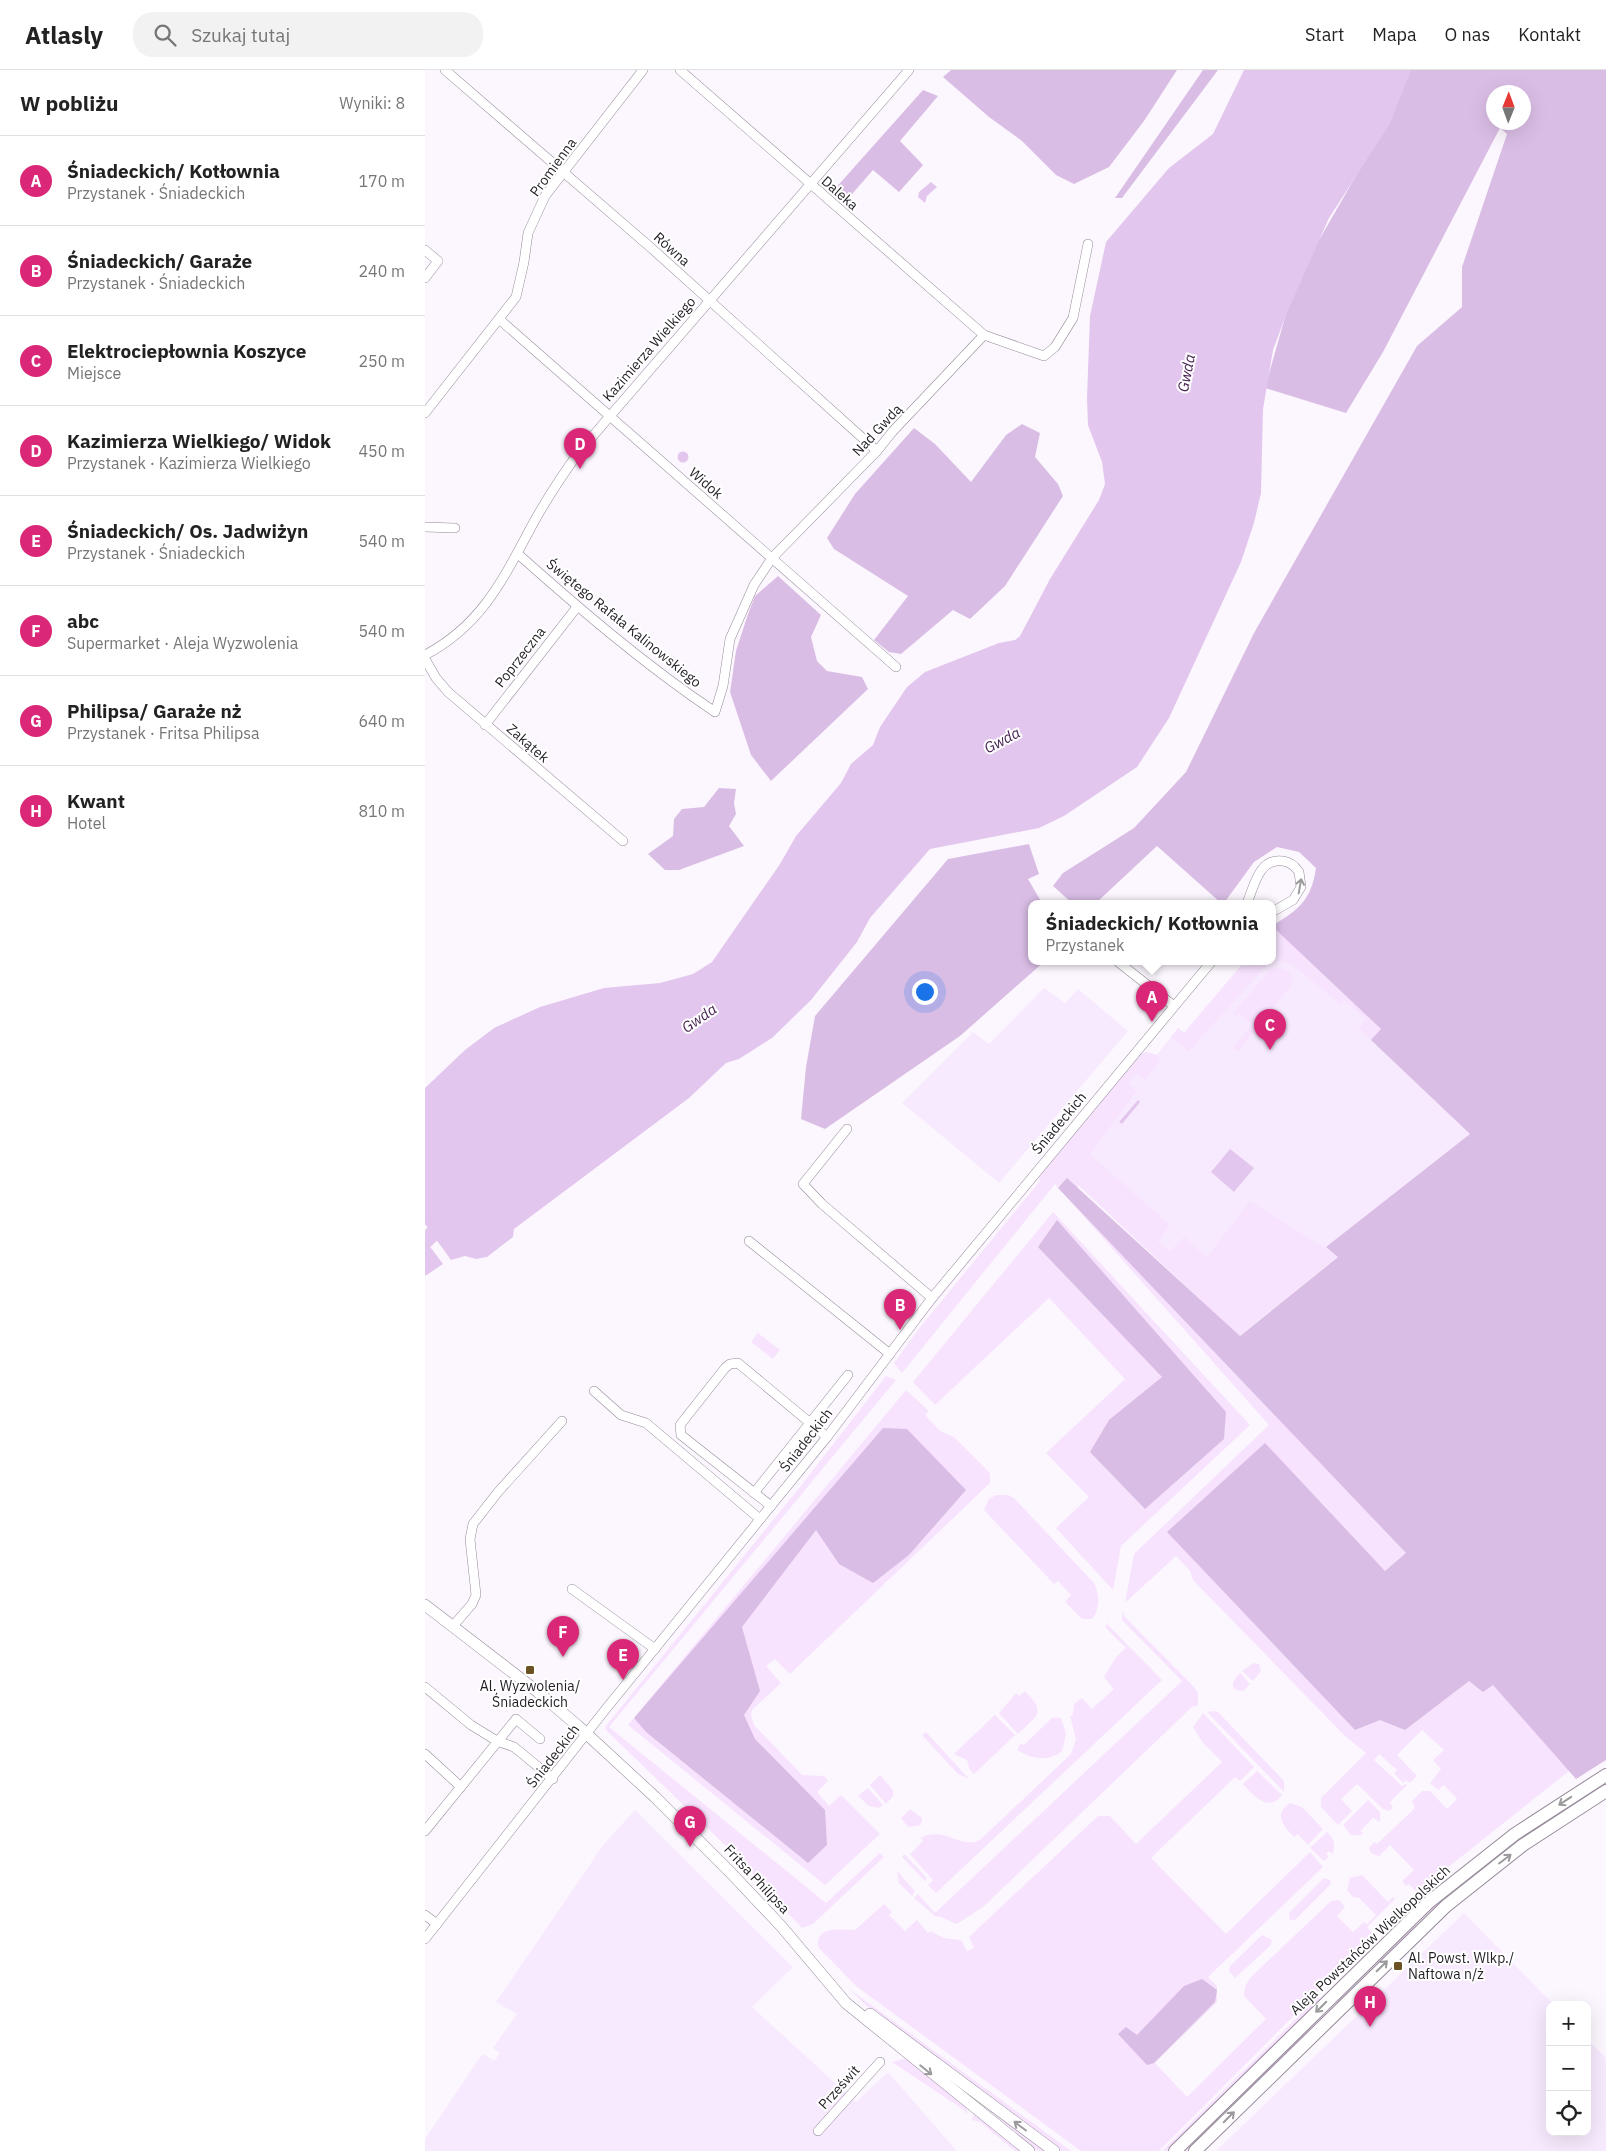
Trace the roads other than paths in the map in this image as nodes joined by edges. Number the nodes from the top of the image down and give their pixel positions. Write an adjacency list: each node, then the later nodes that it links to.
1 (445, 70): 5 (street, Równa)
2 (643, 70): 5 (street, Promienna)
3 (680, 70): 6 (street, Daleka)
4 (909, 70): 6 (street, Kazimierza Wielkiego)
5 (563, 174): 10 (street, Równa); 11 (street, Promienna)
6 (810, 185): 10 (street, Kazimierza Wielkiego); 12 (street, Daleka)
7 (1088, 244): 12 (street)
8 (425, 250): 9 (street)
9 (425, 278)
10 (710, 300): 14 (street, Kazimierza Wielkiego); 15 (street, Równa)
11 (499, 319): 13 (street, Promienna); 14 (street, Widok)
12 (984, 335): 15 (street, Nad Gwdą)
13 (425, 413)
14 (609, 416): 18 (street, Kazimierza Wielkiego); 19 (street, Widok)
15 (877, 451): 19 (street, Nad Gwdą)
16 (425, 527): 17 (street)
17 (455, 528)
18 (518, 554): 20 (street, Świętego Rafała Kalinowskiego); 21 (street, Kazimierza Wielkiego)
19 (772, 558): 22 (street, Widok); 23 (street, Nad Gwdą)
20 (577, 607): 23 (street, Świętego Rafała Kalinowskiego); 24 (street, Poprzeczna)
21 (425, 657): 24 (street, Zakątek)
22 (896, 667)
23 (715, 712)
24 (485, 724): 25 (street, Zakątek)
25 (623, 841)
26 (1248, 900): 27 (street, one-way to 26)
27 (1276, 910)
28 (1122, 965): 30 (street)
29 (1208, 965): 30 (street, Śniadeckich)
30 (1174, 1006): 33 (street, Śniadeckich)
31 (847, 1129): 33 (street)
32 (749, 1241): 34 (street)
33 (932, 1298): 34 (street, Śniadeckich)
34 (890, 1354): 39 (street, Śniadeckich)
35 (848, 1376): 38 (street)
36 (594, 1391): 42 (street)
37 (562, 1421): 45 (street)
38 (810, 1424): 39 (street); 40 (street); 40 (street)
39 (827, 1437): 41 (street, Śniadeckich)
40 (754, 1493): 41 (street)
41 (771, 1506): 42 (street, Śniadeckich)
42 (761, 1519): 46 (street, Śniadeckich)
43 (572, 1589): 46 (street)
44 (425, 1605): 45 (street, Fritsa Philipsa)
45 (453, 1626): 48 (street, Fritsa Philipsa)
46 (655, 1649): 48 (street, Śniadeckich)
47 (425, 1688): 50 (street)
48 (587, 1734): 53 (street, Śniadeckich); 60 (street, Fritsa Philipsa)
49 (540, 1739): 50 (street)
50 (497, 1741): 53 (street); 54 (street)
51 (425, 1754): 54 (street)
52 (1606, 1775): 65 (main road, Aleja Powstańców Wielkopolskich, one-way to 65)
53 (553, 1779): 58 (street, Śniadeckich)
54 (461, 1787): 56 (street)
55 (1606, 1791): 66 (main road, Aleja Powstańców Wielkopolskich, one-way to 55)
56 (425, 1831)
57 (425, 1915): 58 (street)
58 (437, 1924): 59 (street, Śniadeckich)
59 (425, 1938)
60 (815, 1965): 63 (street, Fritsa Philipsa, one-way to 63); 64 (street, Fritsa Philipsa, one-way to 60)
61 (880, 2062): 62 (street, Prześwit)
62 (818, 2131)
63 (1029, 2151)
64 (1054, 2151)
65 (1175, 2151)
66 (1195, 2151)

